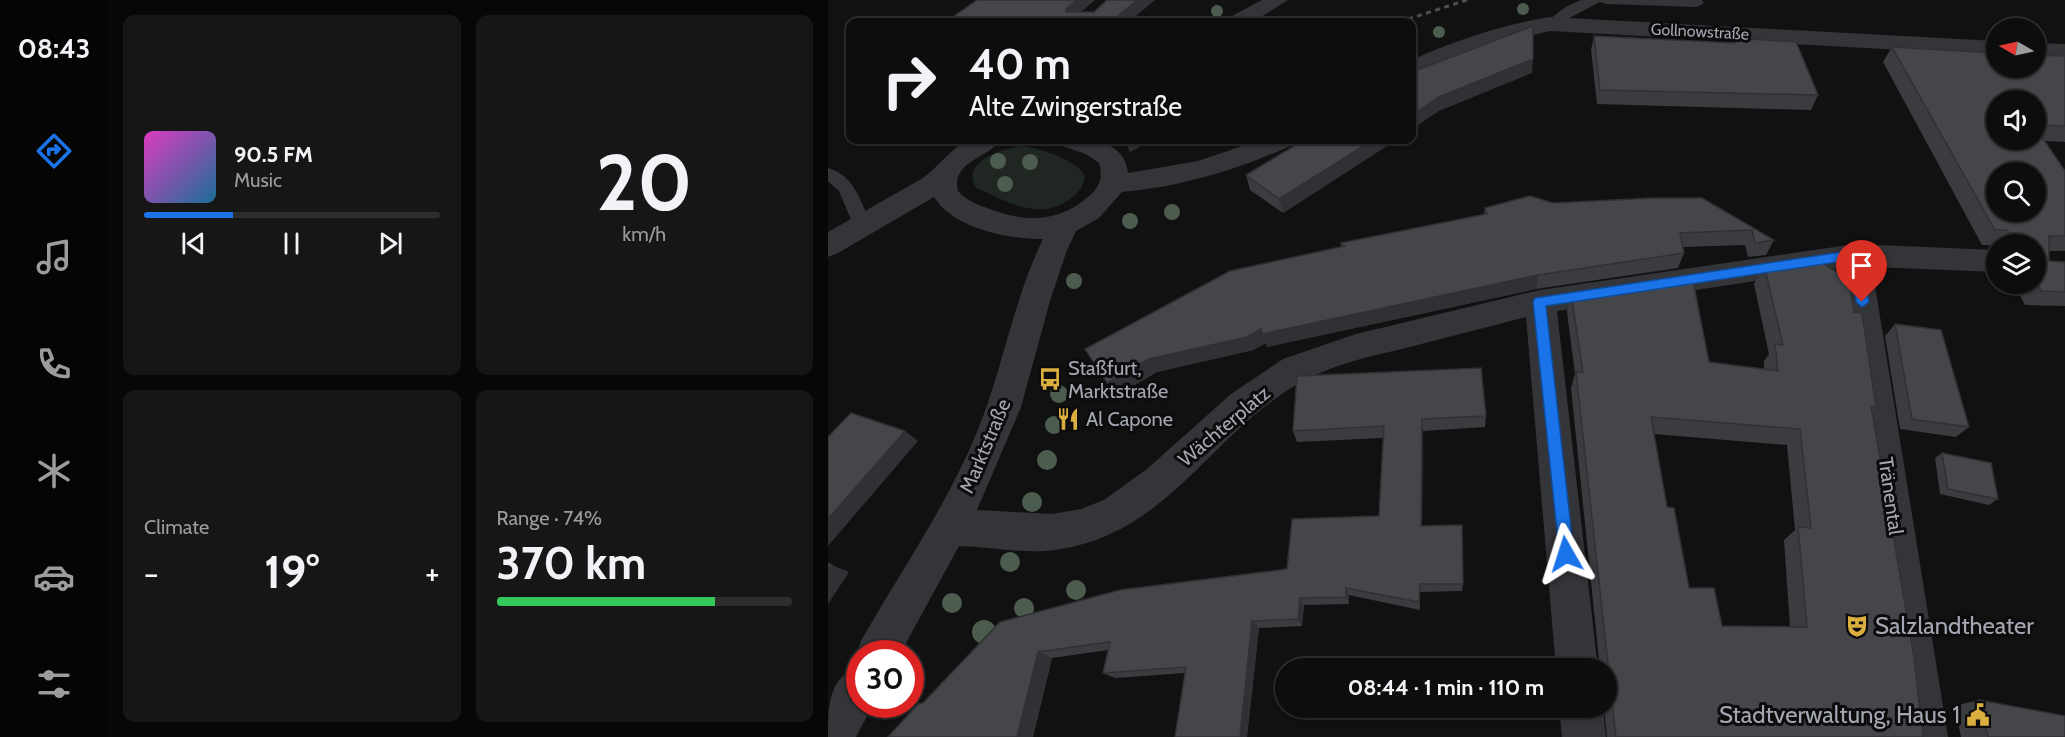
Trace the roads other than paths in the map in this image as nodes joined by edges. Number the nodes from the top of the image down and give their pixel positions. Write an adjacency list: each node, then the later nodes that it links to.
1 (1277, 0): 5 (street)
2 (1594, 0): 6 (lane)
3 (1606, 0): 4 (lane)
4 (1697, 3)
5 (1245, 18)
6 (1550, 24): 7 (street, Gollnowstraße); 10 (street, Gollnowstraße)
7 (1986, 47)
8 (2046, 50): 9 (street)
9 (2065, 51)
10 (1416, 67)
11 (980, 144): 15 (street)
12 (1083, 144): 16 (street)
13 (1271, 144): 16 (street)
14 (828, 174): 17 (lane)
15 (946, 174): 17 (street); 18 (street)
16 (1113, 184): 18 (street)
17 (862, 224): 19 (street)
18 (1064, 225): 23 (street, Marktstraße)
19 (828, 246)
20 (1855, 255): 21 (street, Wächterplatz); 22 (street, Wächterplatz); 30 (street, Tränental)
21 (1986, 261)
22 (1540, 302): 23 (street, Wächterplatz); 25 (street)
23 (949, 527): 24 (street, Marktstraße)
24 (885, 640)
25 (1576, 658)
26 (846, 712): 28 (street)
27 (1582, 718): 29 (street)
28 (832, 737)
29 (1584, 737)
30 (1926, 737)

